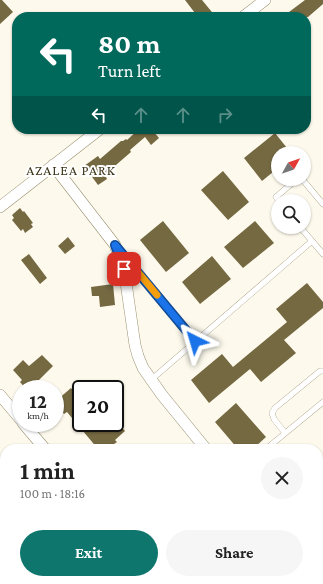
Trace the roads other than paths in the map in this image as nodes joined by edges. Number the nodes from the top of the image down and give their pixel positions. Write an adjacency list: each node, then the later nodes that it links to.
1 (265, 0): 2 (street)
2 (249, 12)
3 (93, 134): 4 (street)
4 (53, 165): 9 (street); 12 (street)
5 (289, 186): 7 (lane)
6 (308, 186): 8 (lane)
7 (280, 194)
8 (323, 204)
9 (0, 207)
10 (306, 234): 11 (lane)
11 (312, 241): 13 (lane); 14 (lane)
12 (115, 245): 14 (lane); 16 (street)
13 (323, 254)
14 (195, 341): 16 (lane)
15 (323, 371): 21 (lane)
16 (152, 379): 23 (street)
17 (0, 395): 19 (street)
18 (323, 402): 21 (lane)
19 (12, 409)
20 (31, 432): 22 (street)
21 (285, 433): 24 (lane)
22 (41, 444)
23 (202, 444)
24 (272, 444)

